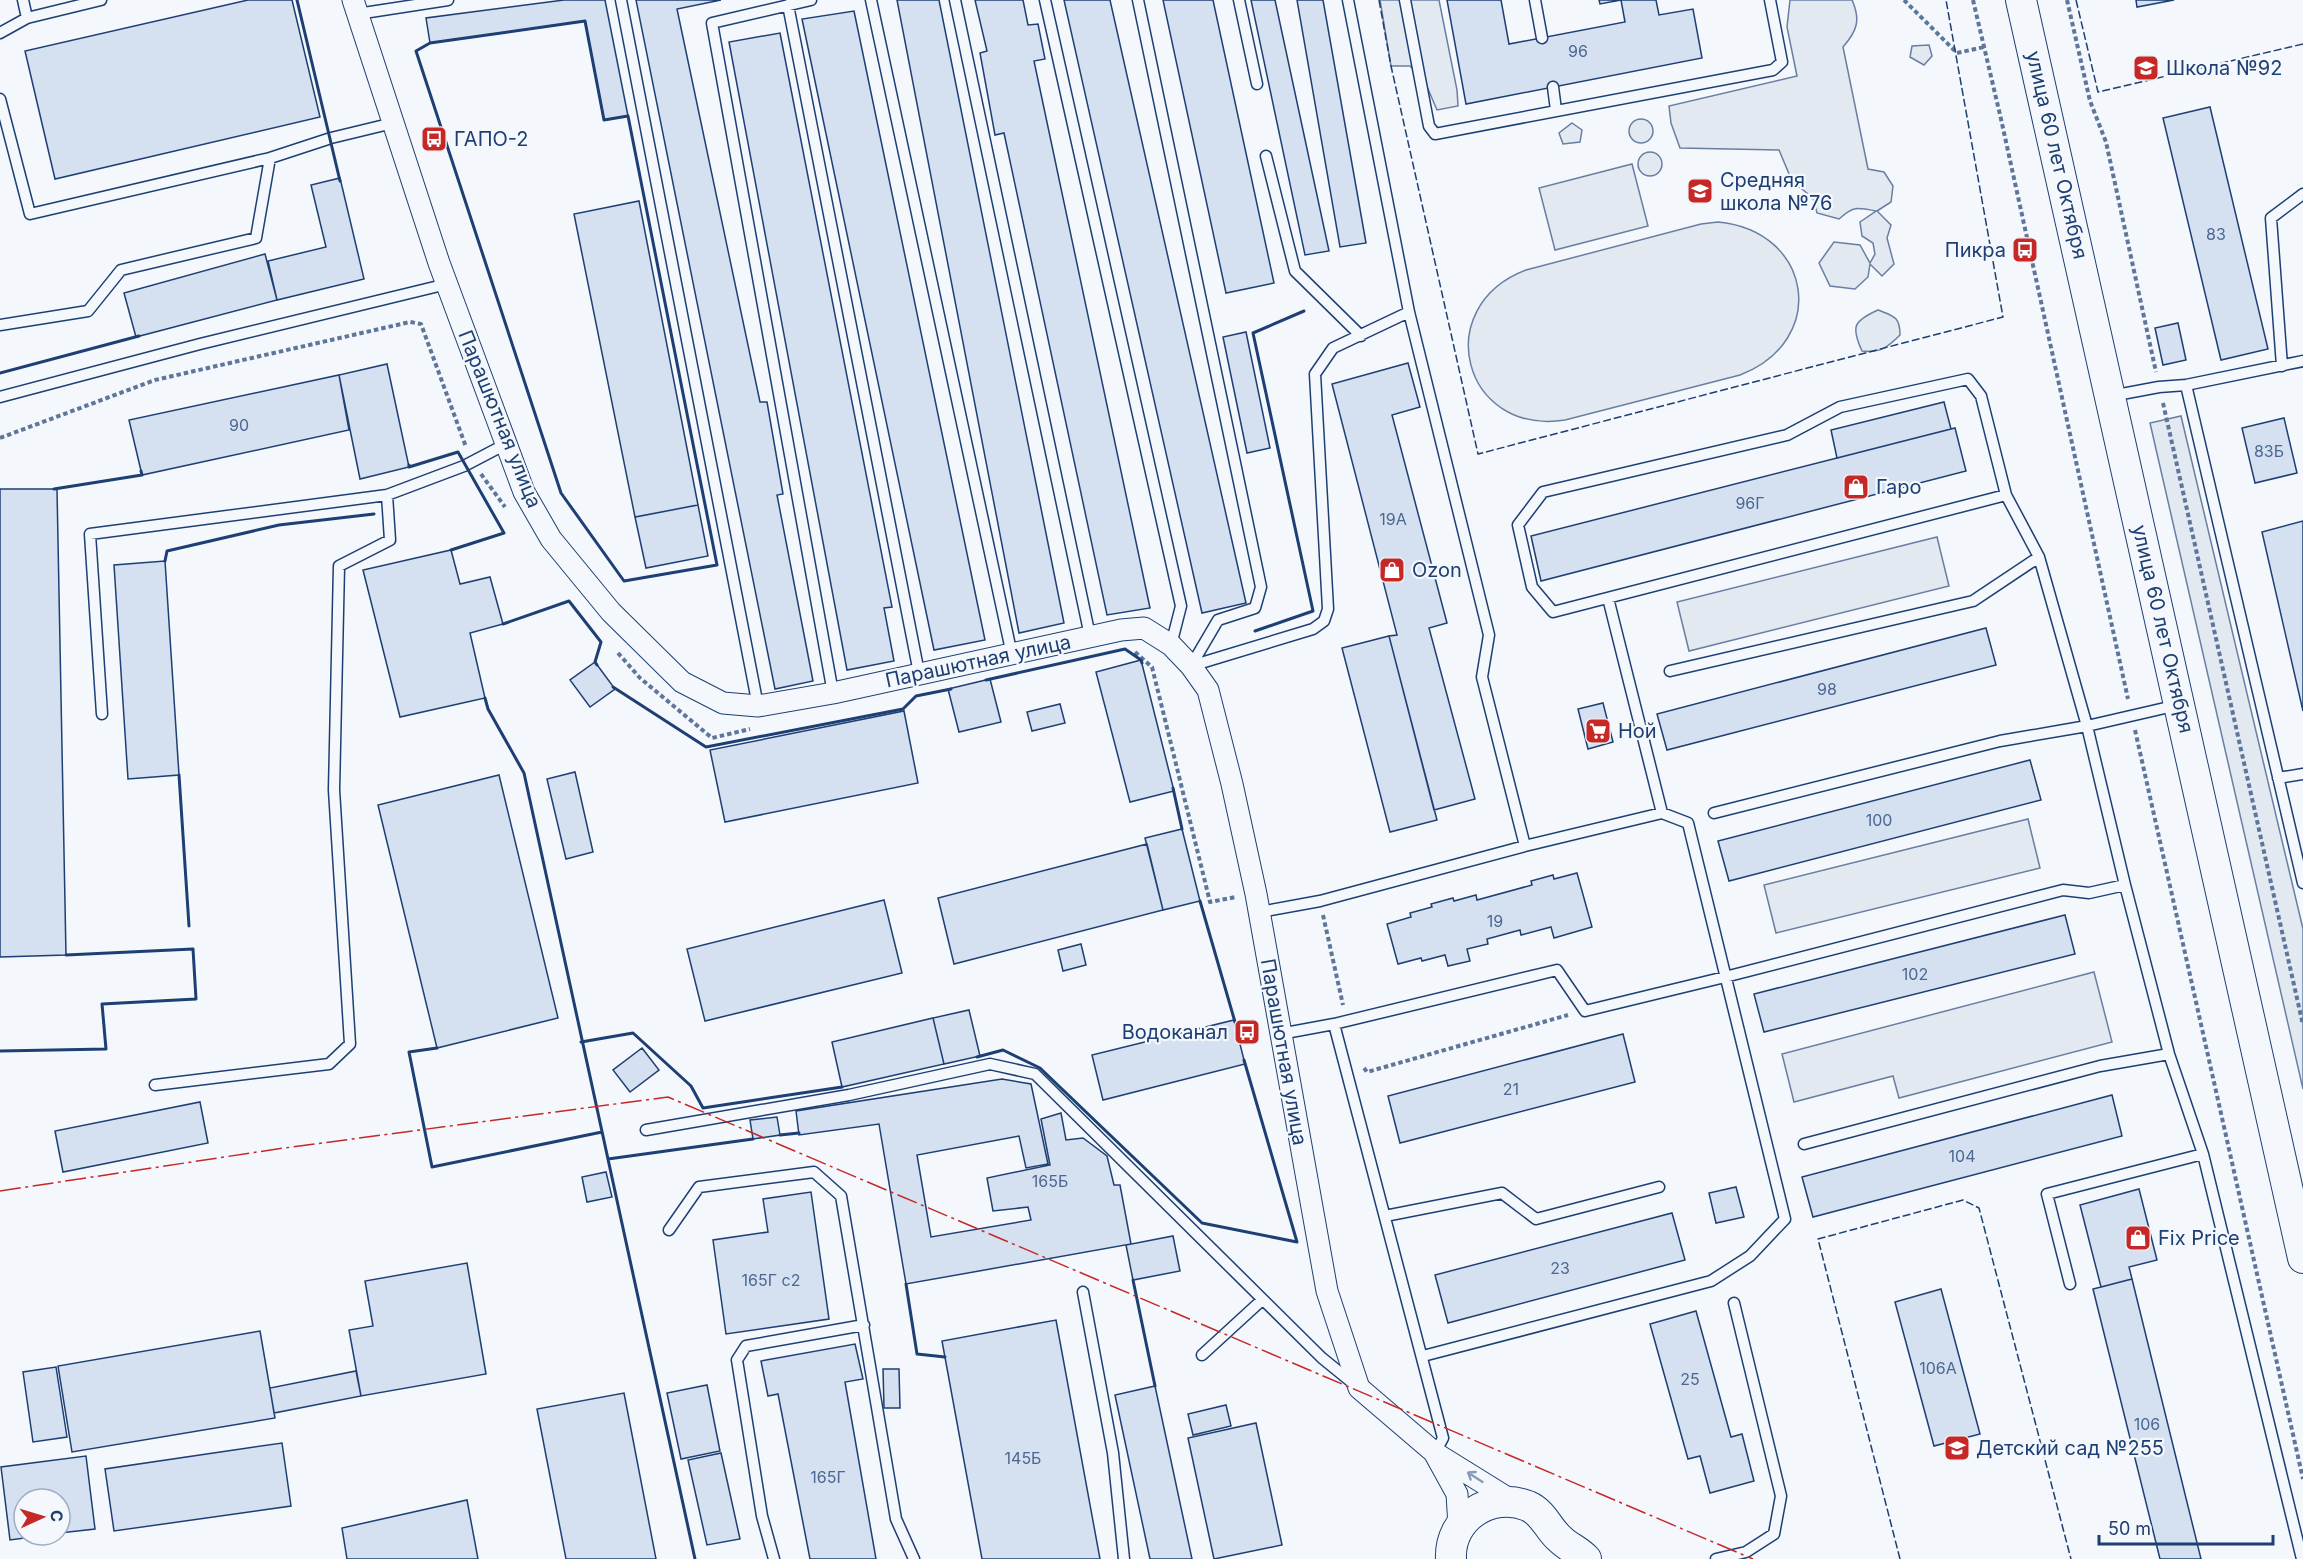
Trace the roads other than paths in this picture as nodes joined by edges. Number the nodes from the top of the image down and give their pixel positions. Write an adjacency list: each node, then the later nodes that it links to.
1 (23, 0): 18 (lane)
2 (101, 0): 18 (lane)
3 (448, 0): 17 (lane)
4 (621, 0): 51 (lane)
5 (811, 0): 16 (lane)
6 (871, 0): 45 (lane)
7 (955, 0): 43 (lane)
8 (1046, 0): 44 (lane)
9 (1138, 0): 46 (lane)
10 (1239, 0): 21 (lane)
11 (1348, 0): 30 (lane)
12 (1405, 0): 24 (lane)
13 (1535, 0): 20 (lane)
14 (1770, 0): 24 (lane)
15 (2021, 0): 36 (main road, улица 60 лет Октября)
16 (789, 5): 48 (lane); 49 (lane)
17 (355, 7): 25 (street, Парашютная улица)
18 (27, 18): 19 (lane)
19 (0, 33)
20 (1542, 38)
21 (1257, 84)
22 (1553, 87): 24 (lane)
23 (0, 99): 27 (lane)
24 (1556, 110)
25 (393, 123): 27 (lane); 29 (street, Парашютная улица)
26 (1266, 156): 32 (lane)
27 (270, 158): 31 (lane)
28 (2303, 194): 34 (lane)
29 (447, 284): 37 (lane); 38 (street, Парашютная улица)
30 (1409, 312): 32 (lane); 58 (lane)
31 (0, 326)
32 (1361, 336): 46 (lane)
33 (2303, 361): 34 (lane)
34 (2282, 366): 35 (lane)
35 (2186, 385): 36 (lane); 55 (lane)
36 (2111, 396): 50 (main road, улица 60 лет Октября)
37 (0, 397)
38 (506, 444): 39 (lane); 51 (street, Парашютная улица)
39 (387, 495): 52 (lane); 66 (lane)
40 (2006, 495): 41 (lane); 42 (lane); 42 (lane)
41 (2038, 557): 47 (lane); 53 (lane)
42 (1608, 598): 56 (lane)
43 (1090, 636): 44 (street, Парашютная улица); 45 (street, Парашютная улица)
44 (1171, 645): 46 (street, Парашютная улица)
45 (1011, 655): 48 (street, Парашютная улица)
46 (1191, 666): 61 (street, Парашютная улица)
47 (1670, 671)
48 (919, 673): 49 (street, Парашютная улица)
49 (833, 693): 51 (street, Парашютная улица)
50 (2180, 705): 53 (lane); 73 (main road, улица 60 лет Октября)
51 (758, 706)
52 (102, 714)
53 (2087, 726): 57 (lane); 60 (lane)
54 (2303, 774): 55 (lane)
55 (2278, 778): 59 (lane)
56 (1662, 813): 58 (lane); 62 (lane)
57 (1714, 813)
58 (1525, 846): 61 (lane)
59 (2303, 883)
60 (2125, 885): 62 (lane); 65 (lane)
61 (1260, 912): 64 (street, Парашютная улица)
62 (1725, 977): 63 (lane); 80 (lane)
63 (1334, 1024): 64 (lane); 71 (lane)
64 (1280, 1034): 81 (street, Парашютная улица)
65 (2169, 1054): 68 (lane); 69 (lane)
66 (155, 1084)
67 (646, 1130): 76 (lane)
68 (1804, 1144)
69 (2203, 1154): 74 (lane); 92 (lane)
70 (1659, 1187): 71 (lane)
71 (1385, 1216): 80 (lane)
72 (669, 1230): 78 (lane)
73 (2303, 1258)
74 (2070, 1284)
75 (1083, 1292): 88 (lane)
76 (1262, 1300): 79 (lane); 81 (lane)
77 (1734, 1303): 91 (lane)
78 (864, 1325): 86 (lane); 87 (lane)
79 (1202, 1355)
80 (1423, 1356): 82 (lane)
81 (1359, 1388): 82 (street)
82 (1435, 1453): 83 (street, one-way to 82); 84 (street)
83 (1514, 1502): 84 (main road); 85 (main road)
84 (1454, 1542): 89 (main road)
85 (1559, 1549): 90 (main road)
86 (774, 1559)
87 (914, 1559)
88 (1124, 1559)
89 (1426, 1559)
90 (1586, 1559)
91 (1716, 1559)
92 (2302, 1559)

